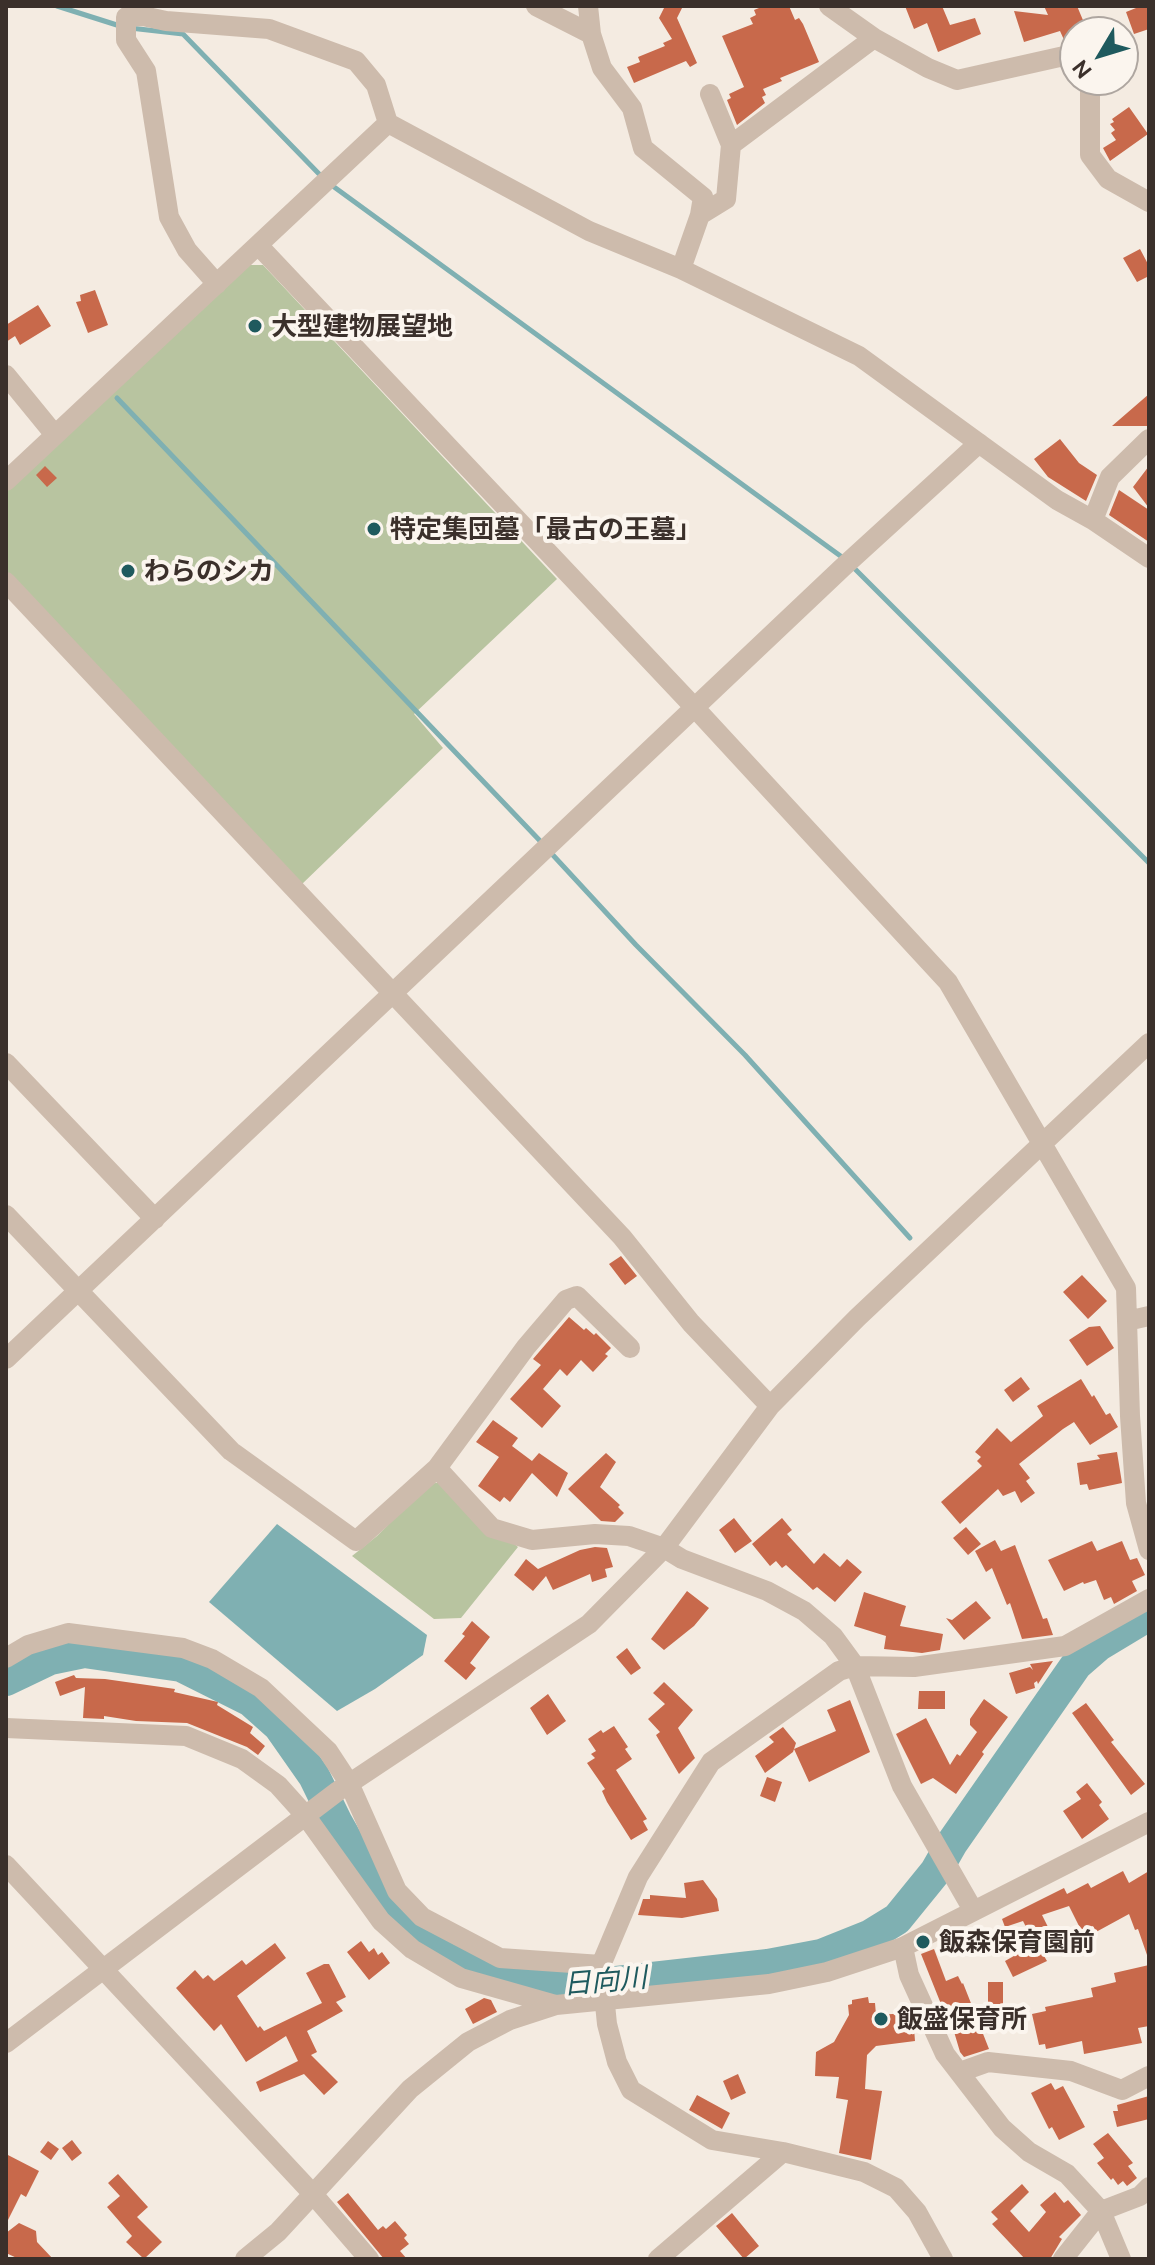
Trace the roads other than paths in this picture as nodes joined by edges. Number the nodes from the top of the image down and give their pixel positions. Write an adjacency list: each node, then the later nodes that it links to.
1 (536, 6): 5 (street)
2 (588, 6): 5 (street)
3 (829, 6): 6 (street)
4 (138, 13): 10 (street); 16 (street)
5 (591, 34): 13 (street)
6 (874, 38): 7 (street); 11 (street)
7 (1059, 57)
8 (710, 94): 11 (street)
9 (1090, 96): 12 (street)
10 (388, 123): 14 (street); 15 (street)
11 (731, 145): 13 (street)
12 (1149, 202)
13 (700, 215): 15 (street)
14 (258, 245): 16 (street); 25 (street)
15 (681, 269): 20 (street)
16 (217, 284): 18 (street)
17 (6, 375): 18 (street)
18 (55, 435): 21 (street)
19 (1149, 439): 22 (street)
20 (979, 443): 22 (street); 25 (street)
21 (6, 481)
22 (1093, 520): 23 (street)
23 (1149, 558)
24 (6, 582): 26 (street)
25 (695, 708): 26 (street); 29 (street)
26 (393, 994): 31 (street); 37 (street)
27 (1149, 1043): 29 (street)
28 (6, 1063): 31 (street)
29 (1042, 1143): 34 (street); 37 (street)
30 (6, 1215): 32 (street)
31 (155, 1219): 32 (street)
32 (78, 1291): 36 (street); 38 (street)
33 (1149, 1316): 34 (street)
34 (1127, 1321): 40 (street)
35 (630, 1348): 38 (street)
36 (6, 1359)
37 (770, 1406): 39 (street)
38 (437, 1468): 39 (street)
39 (664, 1548): 43 (street); 45 (street)
40 (1149, 1550)
41 (1149, 1599): 43 (street)
42 (6, 1658): 45 (street)
43 (855, 1666): 49 (street); 51 (street)
44 (6, 1728): 46 (street)
45 (343, 1787): 46 (street); 51 (street)
46 (308, 1813): 52 (street); 54 (street)
47 (1149, 1822): 49 (street)
48 (6, 1865): 52 (street)
49 (973, 1910): 50 (street)
50 (903, 1947): 53 (street); 56 (street)
51 (601, 1965): 53 (street)
52 (105, 1969): 55 (street); 60 (street)
53 (606, 2000): 54 (street); 58 (street)
54 (556, 2005): 60 (street)
55 (6, 2043)
56 (960, 2072): 57 (street); 61 (street)
57 (1149, 2076)
58 (783, 2152): 64 (street); 65 (street)
59 (1149, 2187): 61 (street)
60 (312, 2193): 62 (street); 63 (street)
61 (1101, 2211): 66 (street); 67 (street)
62 (245, 2259)
63 (369, 2259)
64 (658, 2259)
65 (943, 2259)
66 (1063, 2259)
67 (1121, 2259)

